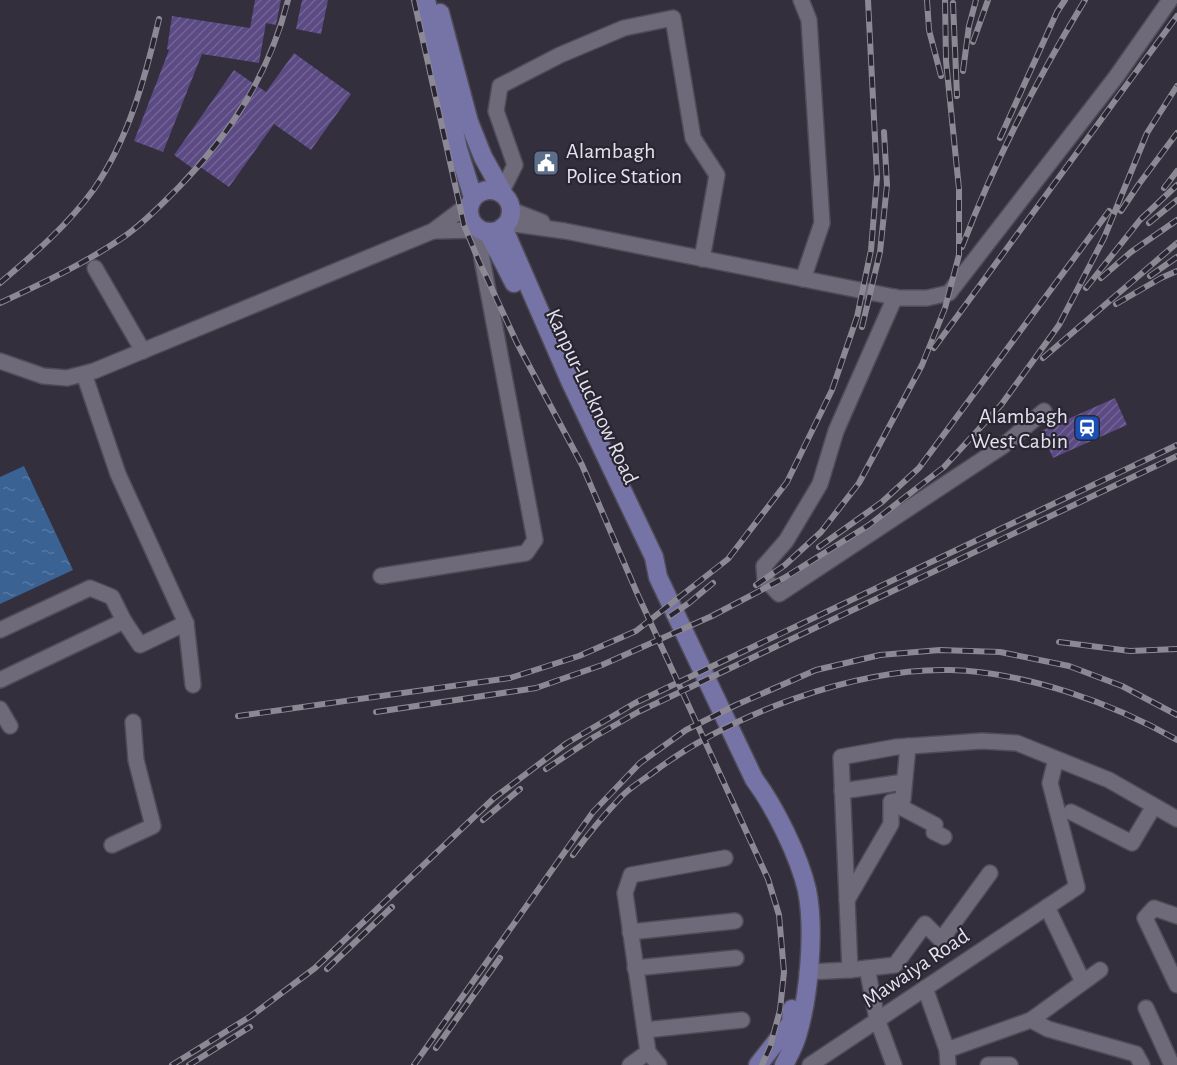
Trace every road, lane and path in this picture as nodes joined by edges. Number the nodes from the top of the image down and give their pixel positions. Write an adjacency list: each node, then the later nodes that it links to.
1 (426, 0): 6 (main road, Kanpur-Lucknow Road)
2 (437, 0): 5 (main road, Kanpur-Lucknow Road)
3 (801, 0): 11 (street)
4 (1170, 0): 12 (street)
5 (502, 191): 6 (main road); 7 (main road, Kanpur-Lucknow Road); 9 (street)
6 (471, 201): 7 (main road, Kanpur-Lucknow Road); 8 (street)
7 (498, 224): 8 (street); 9 (street); 17 (street); 28 (main road, Kanpur-Lucknow Road)
8 (433, 231): 13 (street)
9 (702, 259): 11 (street)
10 (95, 267): 13 (street)
11 (803, 279): 12 (street)
12 (895, 297): 16 (street)
13 (142, 351): 15 (street)
14 (0, 361): 15 (street)
15 (84, 374): 19 (street)
16 (1044, 411)
17 (381, 576)
18 (124, 621): 19 (street); 20 (street); 21 (street)
19 (186, 623): 22 (street)
20 (0, 630)
21 (0, 680)
22 (194, 685)
23 (0, 710): 25 (street)
24 (133, 722): 36 (street)
25 (10, 726)
26 (908, 746): 27 (street); 29 (street); 30 (street)
27 (1056, 759): 32 (street); 40 (street, Mawaiya Road)
28 (754, 779): 49 (main road); 62 (main road)
29 (904, 782): 30 (street); 31 (street)
30 (842, 791): 39 (street)
31 (891, 802): 35 (street); 39 (street)
32 (1154, 806): 33 (street); 34 (street)
33 (1071, 812)
34 (1177, 819)
35 (944, 837)
36 (111, 844)
37 (725, 858): 43 (street)
38 (990, 873): 46 (street)
39 (847, 900): 47 (street)
40 (1047, 907): 50 (street); 52 (street, Mawaiya Road)
41 (1177, 916): 51 (street)
42 (735, 921): 43 (street)
43 (630, 932): 45 (street)
44 (736, 957): 45 (street)
45 (636, 968): 57 (street)
46 (867, 968): 47 (street); 54 (street)
47 (850, 970): 49 (street)
48 (1100, 970): 50 (street)
49 (807, 972): 63 (main road)
50 (1083, 982): 56 (street)
51 (1177, 985)
52 (925, 988): 54 (street, Mawaiya Road); 59 (street)
53 (1146, 1008): 69 (street)
54 (877, 1019): 64 (street, Mawaiya Road); 65 (street)
55 (742, 1020): 57 (street)
56 (1031, 1020): 59 (street); 68 (street)
57 (645, 1030): 58 (street)
58 (648, 1052): 60 (street); 61 (street)
59 (947, 1057)
60 (630, 1065)
61 (658, 1065)
62 (758, 1065)
63 (784, 1065)
64 (810, 1065)
65 (894, 1065)
66 (988, 1065): 67 (street)
67 (1010, 1065)
68 (1142, 1065)
69 (1172, 1065)

